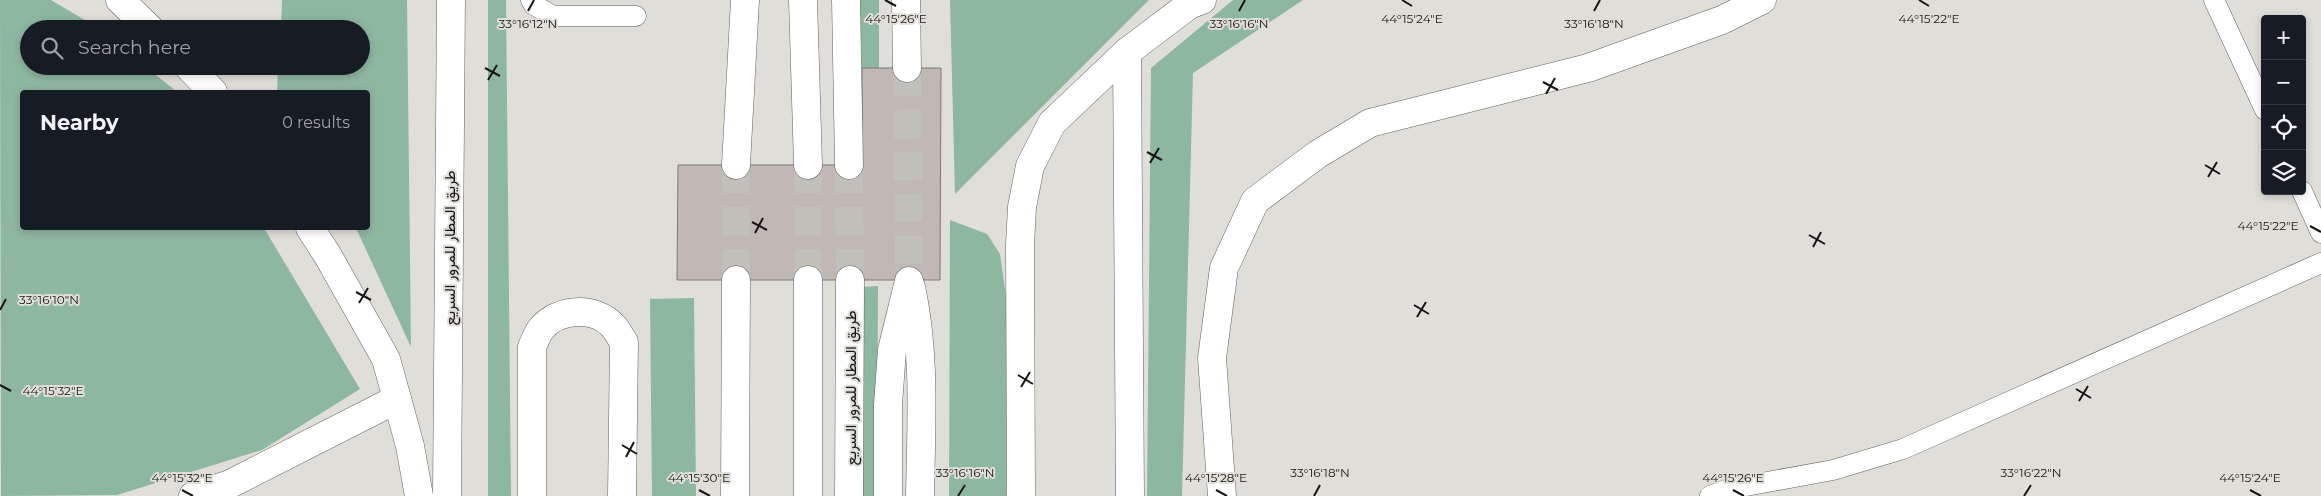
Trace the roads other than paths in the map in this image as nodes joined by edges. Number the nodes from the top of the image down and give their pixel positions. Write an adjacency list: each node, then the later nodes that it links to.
1 (120, 0): 12 (main road)
2 (451, 0): 31 (main road, طريق المطار للمرور السريع)
3 (531, 0): 11 (lane)
4 (746, 0): 18 (main road)
5 (802, 0): 19 (main road)
6 (846, 0): 20 (main road)
7 (906, 0): 14 (main road)
8 (1762, 0): 41 (main road)
9 (2214, 0): 17 (lane)
10 (1194, 2): 13 (main road)
11 (636, 16)
12 (141, 20)
13 (1127, 52): 39 (main road); 40 (main road)
14 (907, 68)
15 (197, 75): 16 (main road)
16 (211, 90)
17 (2263, 105)
18 (736, 165)
19 (808, 165)
20 (849, 165)
21 (2304, 195): 23 (lane)
22 (311, 230): 28 (main road)
23 (2321, 233)
24 (2321, 263): 42 (lane)
25 (736, 280): 34 (main road)
26 (808, 280): 35 (main road)
27 (850, 280): 36 (main road, طريق المطار للمرور السريع)
28 (397, 400): 29 (main road); 30 (main road)
29 (193, 496)
30 (419, 496)
31 (447, 496)
32 (532, 496): 33 (main road)
33 (622, 496)
34 (735, 496)
35 (808, 496)
36 (849, 496)
37 (888, 496): 38 (main road)
38 (920, 496)
39 (1021, 496)
40 (1130, 496)
41 (1222, 496)
42 (1710, 496)

